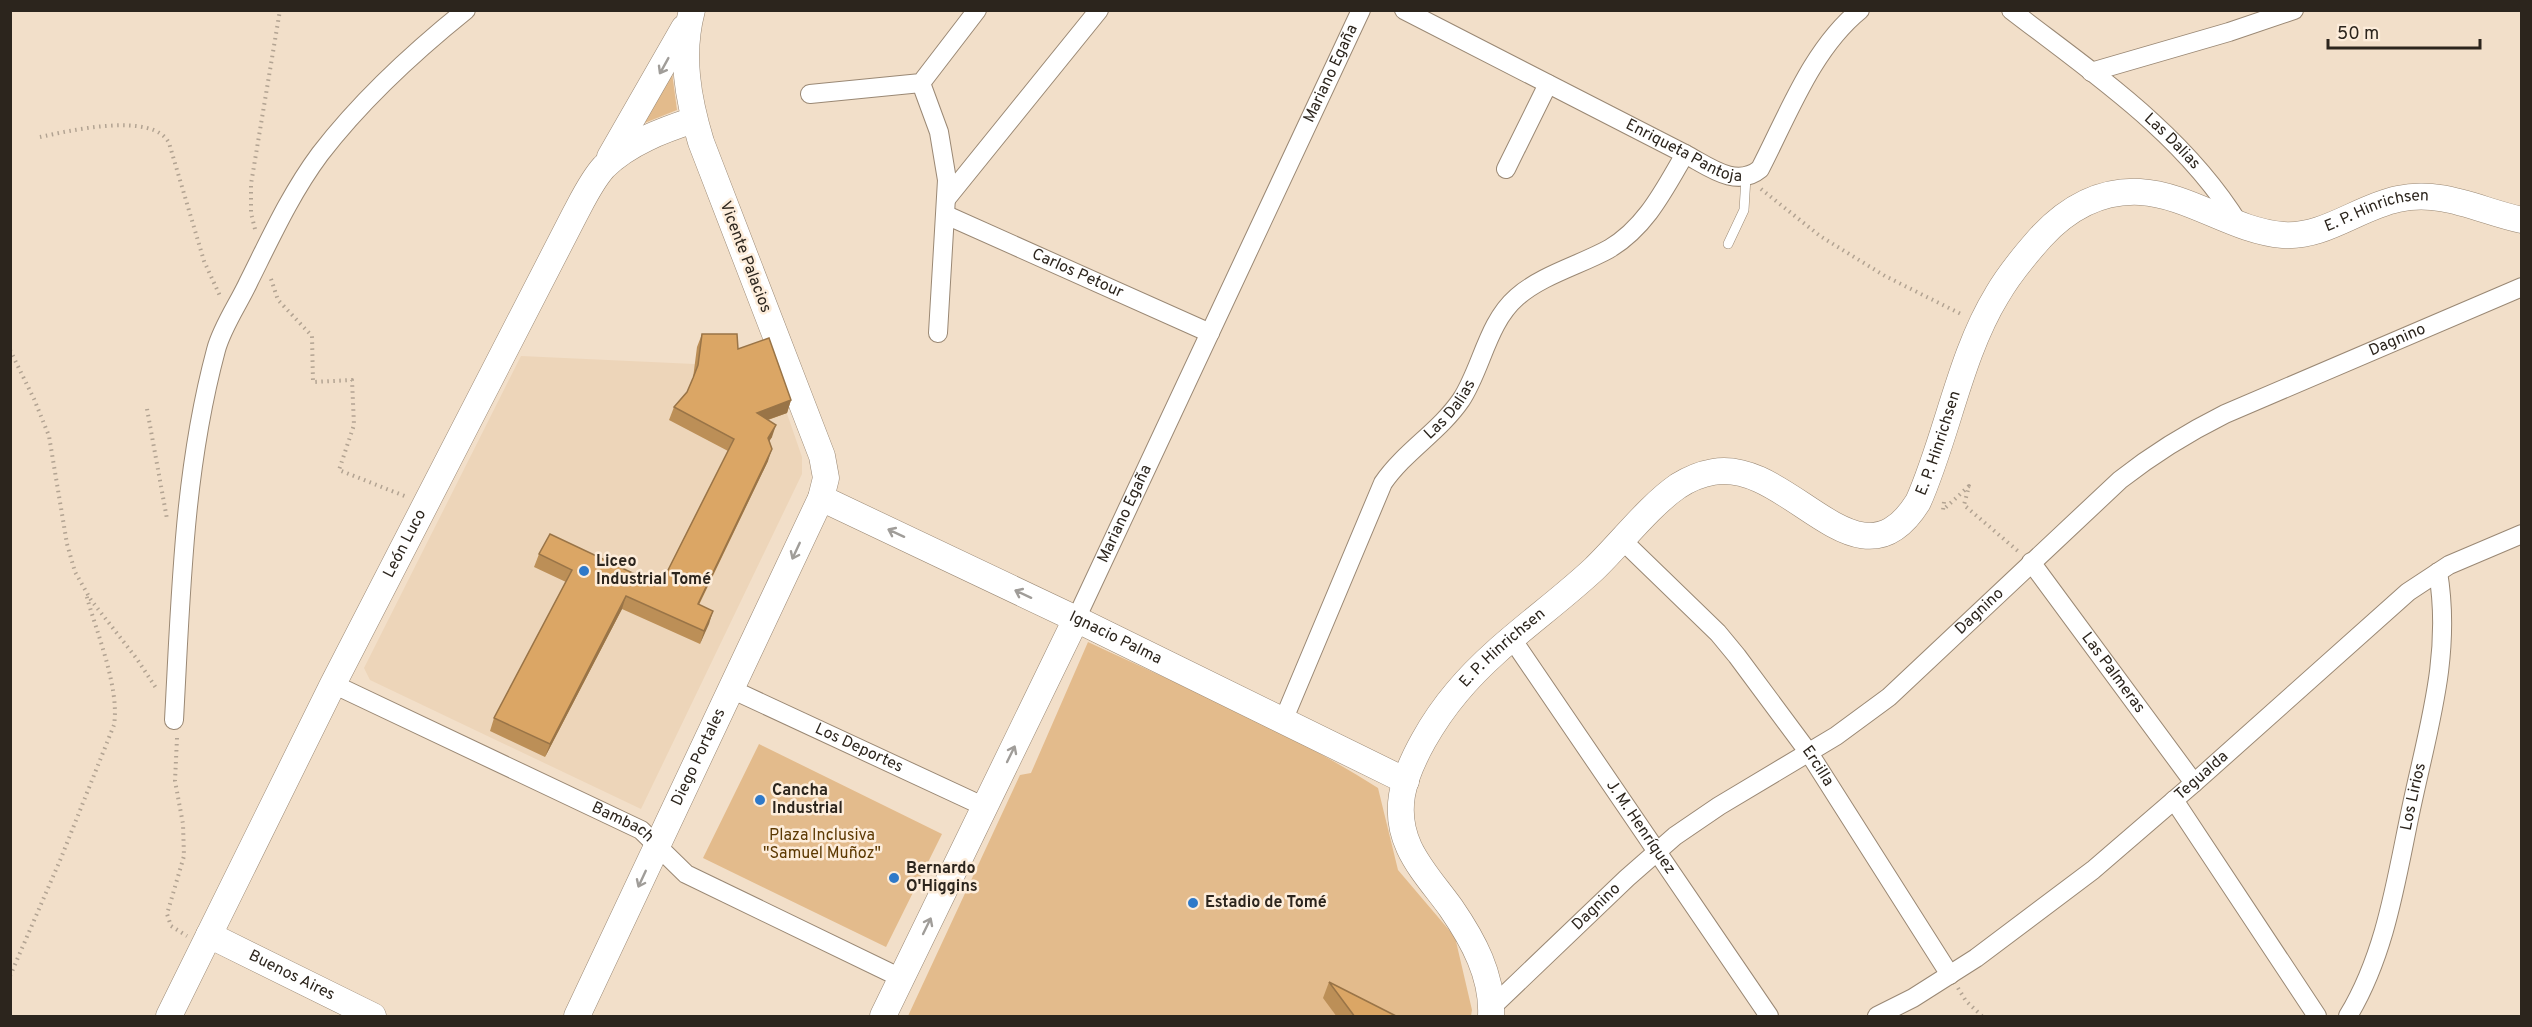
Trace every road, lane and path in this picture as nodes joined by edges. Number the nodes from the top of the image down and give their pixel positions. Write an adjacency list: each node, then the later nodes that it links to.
1 (280, 10): 25 (path)
2 (466, 10): 25 (street)
3 (977, 10): 12 (street)
4 (1099, 10): 21 (street)
5 (1361, 10): 30 (street, Mariano Egaña)
6 (1404, 10): 13 (street, Enriqueta Pantoja)
7 (1860, 10): 20 (street)
8 (2011, 10): 11 (street, Las Dalias)
9 (2294, 10): 11 (street)
10 (692, 12): 15 (main road, Vicente Palacios); 18 (main road, one-way to 18)
11 (2091, 72): 23 (street, Las Dalias)
12 (921, 83): 14 (street); 21 (street)
13 (1548, 84): 17 (street, Enriqueta Pantoja); 19 (street)
14 (810, 94)
15 (694, 120): 18 (main road, León Luco); 33 (main road, Vicente Palacios)
16 (40, 137): 27 (path)
17 (1684, 154): 20 (street, Enriqueta Pantoja); 48 (street, Las Dalias)
18 (603, 168): 35 (main road, León Luco)
19 (1506, 169)
20 (1746, 177): 24 (lane); 28 (path, Enriqueta Pantoja)
21 (947, 206): 29 (street); 30 (street, Carlos Petour)
22 (2522, 220): 23 (main road, E. P. Hinrichsen)
23 (2239, 224): 28 (main road, E. P. Hinrichsen)
24 (1728, 244)
25 (262, 255): 35 (path); 38 (street)
26 (2519, 290): 39 (street, Dagnino)
27 (222, 305)
28 (1982, 324): 37 (main road, E. P. Hinrichsen)
29 (938, 333)
30 (1210, 333): 42 (street, Mariano Egaña)
31 (10, 350): 41 (path)
32 (147, 410): 38 (path)
33 (821, 498): 42 (main road, Ignacio Palma, one-way to 33); 46 (main road, Diego Portales, one-way to 46)
34 (1944, 499): 39 (path)
35 (426, 504): 44 (main road, León Luco)
36 (2522, 534): 40 (street, Tegualda)
37 (1622, 540): 43 (main road, E. P. Hinrichsen); 49 (street, Ercilla)
38 (183, 555): 47 (street)
39 (2031, 562): 49 (street, Dagnino); 51 (street, Las Palmeras)
40 (2438, 572): 51 (street, Tegualda); 70 (street, Los Lirios)
41 (85, 591): 45 (path); 59 (path)
42 (1076, 619): 48 (main road, Ignacio Palma); 53 (main road, Mariano Egaña, one-way to 42)
43 (1512, 639): 50 (main road, E. P. Hinrichsen); 55 (street, J. M. Henríquez)
44 (333, 684): 54 (street, Bambach); 56 (main road, León Luco)
45 (157, 689)
46 (731, 689): 53 (street, Los Deportes); 54 (main road, Diego Portales)
47 (174, 720): 57 (path)
48 (1283, 721): 50 (main road, Ignacio Palma)
49 (1809, 753): 55 (street, Dagnino); 58 (street, Ercilla)
50 (1406, 781): 61 (main road)
51 (2194, 783): 52 (street, Tegualda)
52 (2174, 800): 58 (street, Tegualda); 69 (street)
53 (986, 807): 60 (main road, Mariano Egaña, one-way to 53)
54 (657, 846): 60 (street, Bambach); 64 (main road, Diego Portales, one-way to 64)
55 (1657, 852): 61 (street, Dagnino); 66 (street, J. M. Henríquez)
56 (209, 935): 57 (main road, León Luco); 63 (main road, Buenos Aires)
57 (198, 958): 62 (main road, León Luco)
58 (1950, 975): 67 (street, Tegualda); 68 (path)
59 (10, 976)
60 (901, 978): 65 (main road, Mariano Egaña)
61 (1491, 1012)
62 (169, 1017)
63 (373, 1017)
64 (577, 1017)
65 (883, 1017)
66 (1768, 1017)
67 (1877, 1017)
68 (1982, 1017)
69 (2316, 1017)
70 (2348, 1017)

